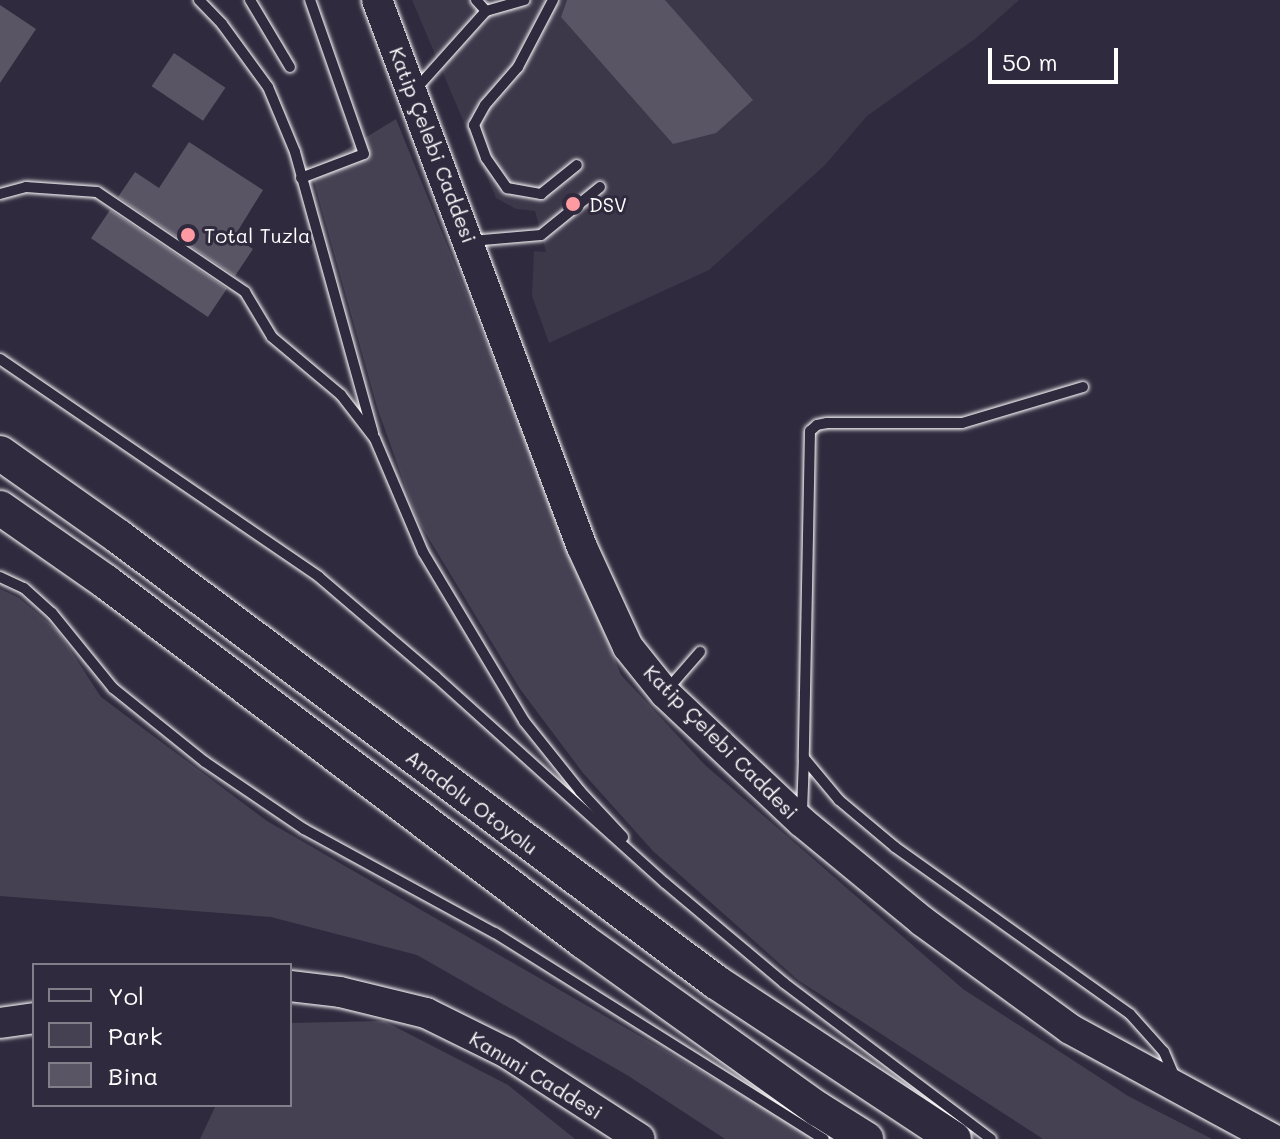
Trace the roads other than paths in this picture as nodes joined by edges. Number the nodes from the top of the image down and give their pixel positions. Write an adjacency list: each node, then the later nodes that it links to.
1 (199, 0): 12 (lane)
2 (250, 0): 9 (lane)
3 (310, 0): 12 (lane)
4 (377, 0): 10 (main road, Katip Çelebi Caddesi)
5 (476, 0): 8 (lane)
6 (524, 0): 8 (lane)
7 (553, 0): 11 (lane)
8 (486, 11): 10 (lane)
9 (290, 67)
10 (414, 91): 15 (main road, Katip Çelebi Caddesi)
11 (577, 165)
12 (301, 178): 18 (lane)
13 (600, 187): 15 (lane)
14 (0, 194): 18 (lane)
15 (469, 241): 23 (main road, Katip Çelebi Caddesi)
16 (0, 359): 26 (lane)
17 (1083, 387): 24 (lane)
18 (375, 439): 26 (lane)
19 (0, 453): 34 (highway, Anadolu Otoyolu)
20 (0, 508): 33 (highway)
21 (0, 577): 32 (lane)
22 (700, 652): 23 (lane)
23 (665, 693): 25 (main road, Katip Çelebi Caddesi)
24 (804, 758): 25 (lane); 30 (lane)
25 (802, 822): 30 (main road, Katip Çelebi Caddesi)
26 (665, 883): 35 (lane)
27 (292, 986): 31 (main road, Kanuni Caddesi)
28 (32, 1018): 29 (main road)
29 (0, 1023)
30 (1181, 1092): 36 (main road, Katip Çelebi Caddesi)
31 (640, 1139)
32 (824, 1139)
33 (866, 1139)
34 (954, 1139)
35 (991, 1139)
36 (1273, 1139)

